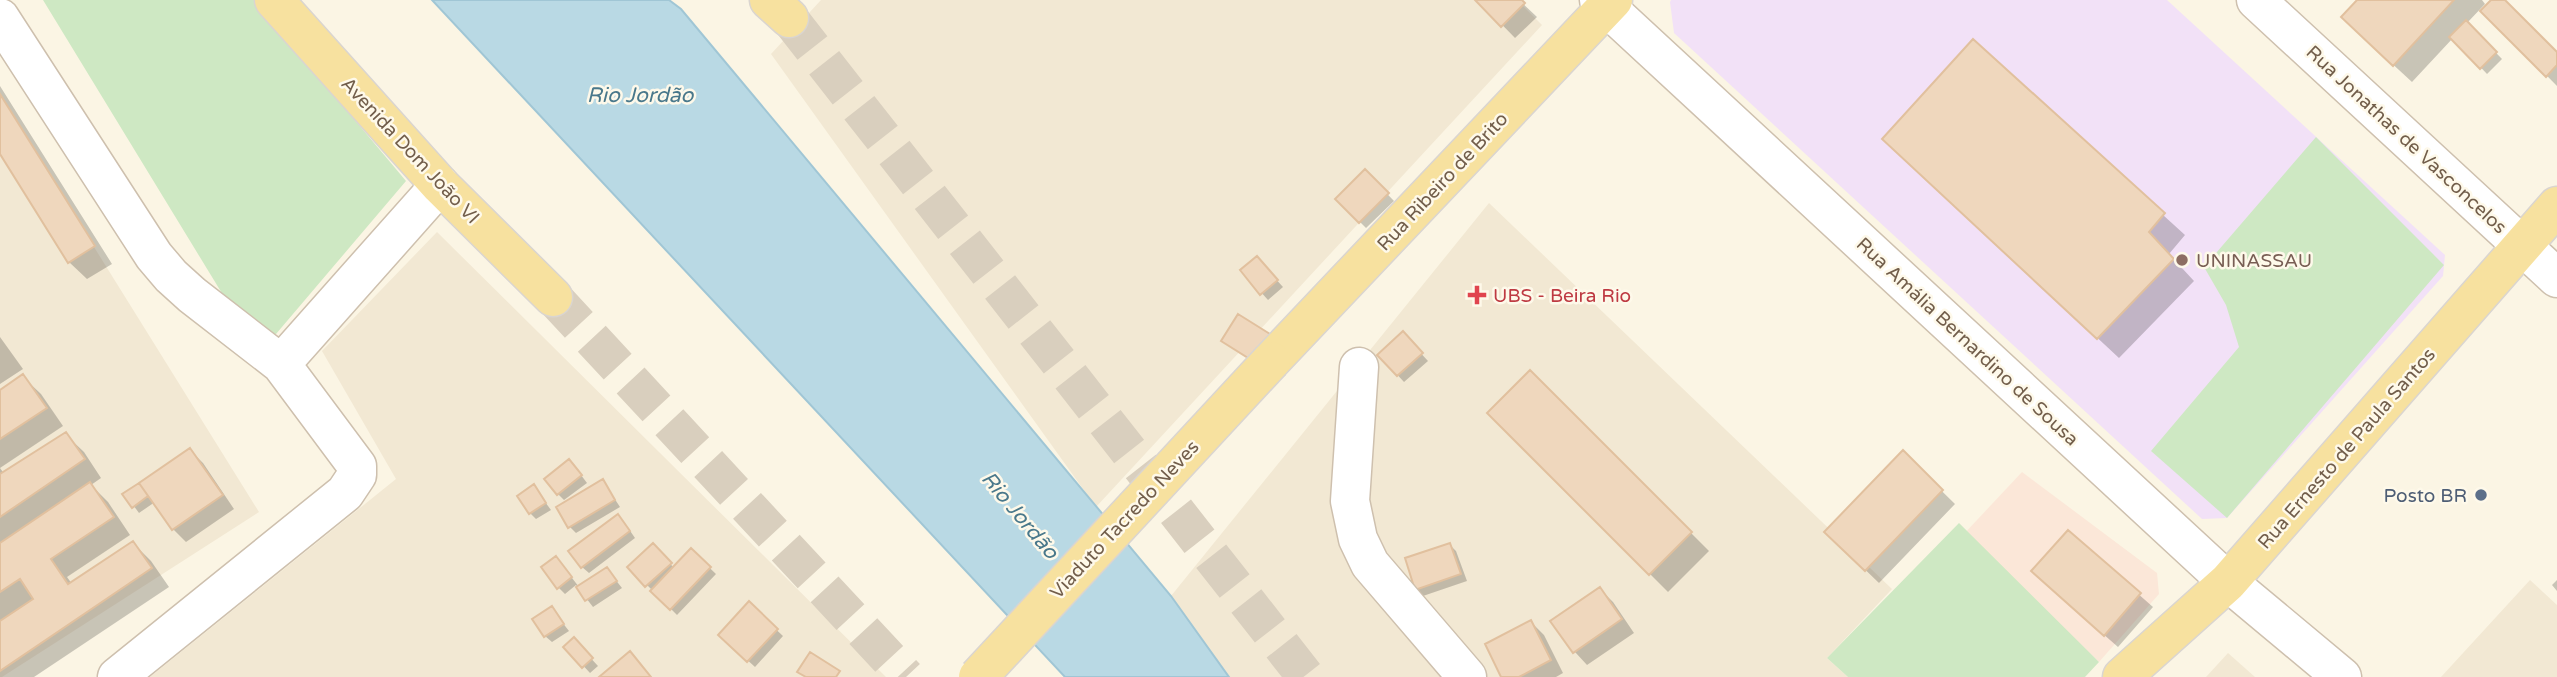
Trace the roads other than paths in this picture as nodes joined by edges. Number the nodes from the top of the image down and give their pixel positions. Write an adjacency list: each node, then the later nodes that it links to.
1 (274, 0): 5 (main road, Avenida Dom João VI)
2 (2256, 0): 7 (street, Rua Jonathas de Vasconcelos)
3 (1606, 2): 10 (main road, Rua Ribeiro de Brito); 13 (street, Rua Amália Bernardino de Sousa)
4 (0, 18): 11 (street)
5 (440, 185): 9 (main road, Avenida Dom João VI); 11 (street)
6 (2557, 206): 7 (main road, Rua Ernesto de Paula Santos)
7 (2522, 246): 8 (street, Rua Jonathas de Vasconcelos); 13 (main road, Rua Ernesto de Paula Santos)
8 (2557, 278)
9 (553, 297)
10 (1270, 361): 15 (main road, Viaduto Tacredo Neves, bridge)
11 (281, 363): 14 (street)
12 (1359, 367): 16 (street)
13 (2228, 582): 17 (main road, Rua Ernesto de Paula Santos); 18 (street, Rua Amália Bernardino de Sousa)
14 (117, 677)
15 (978, 677)
16 (1467, 677)
17 (2122, 677)
18 (2342, 677)

